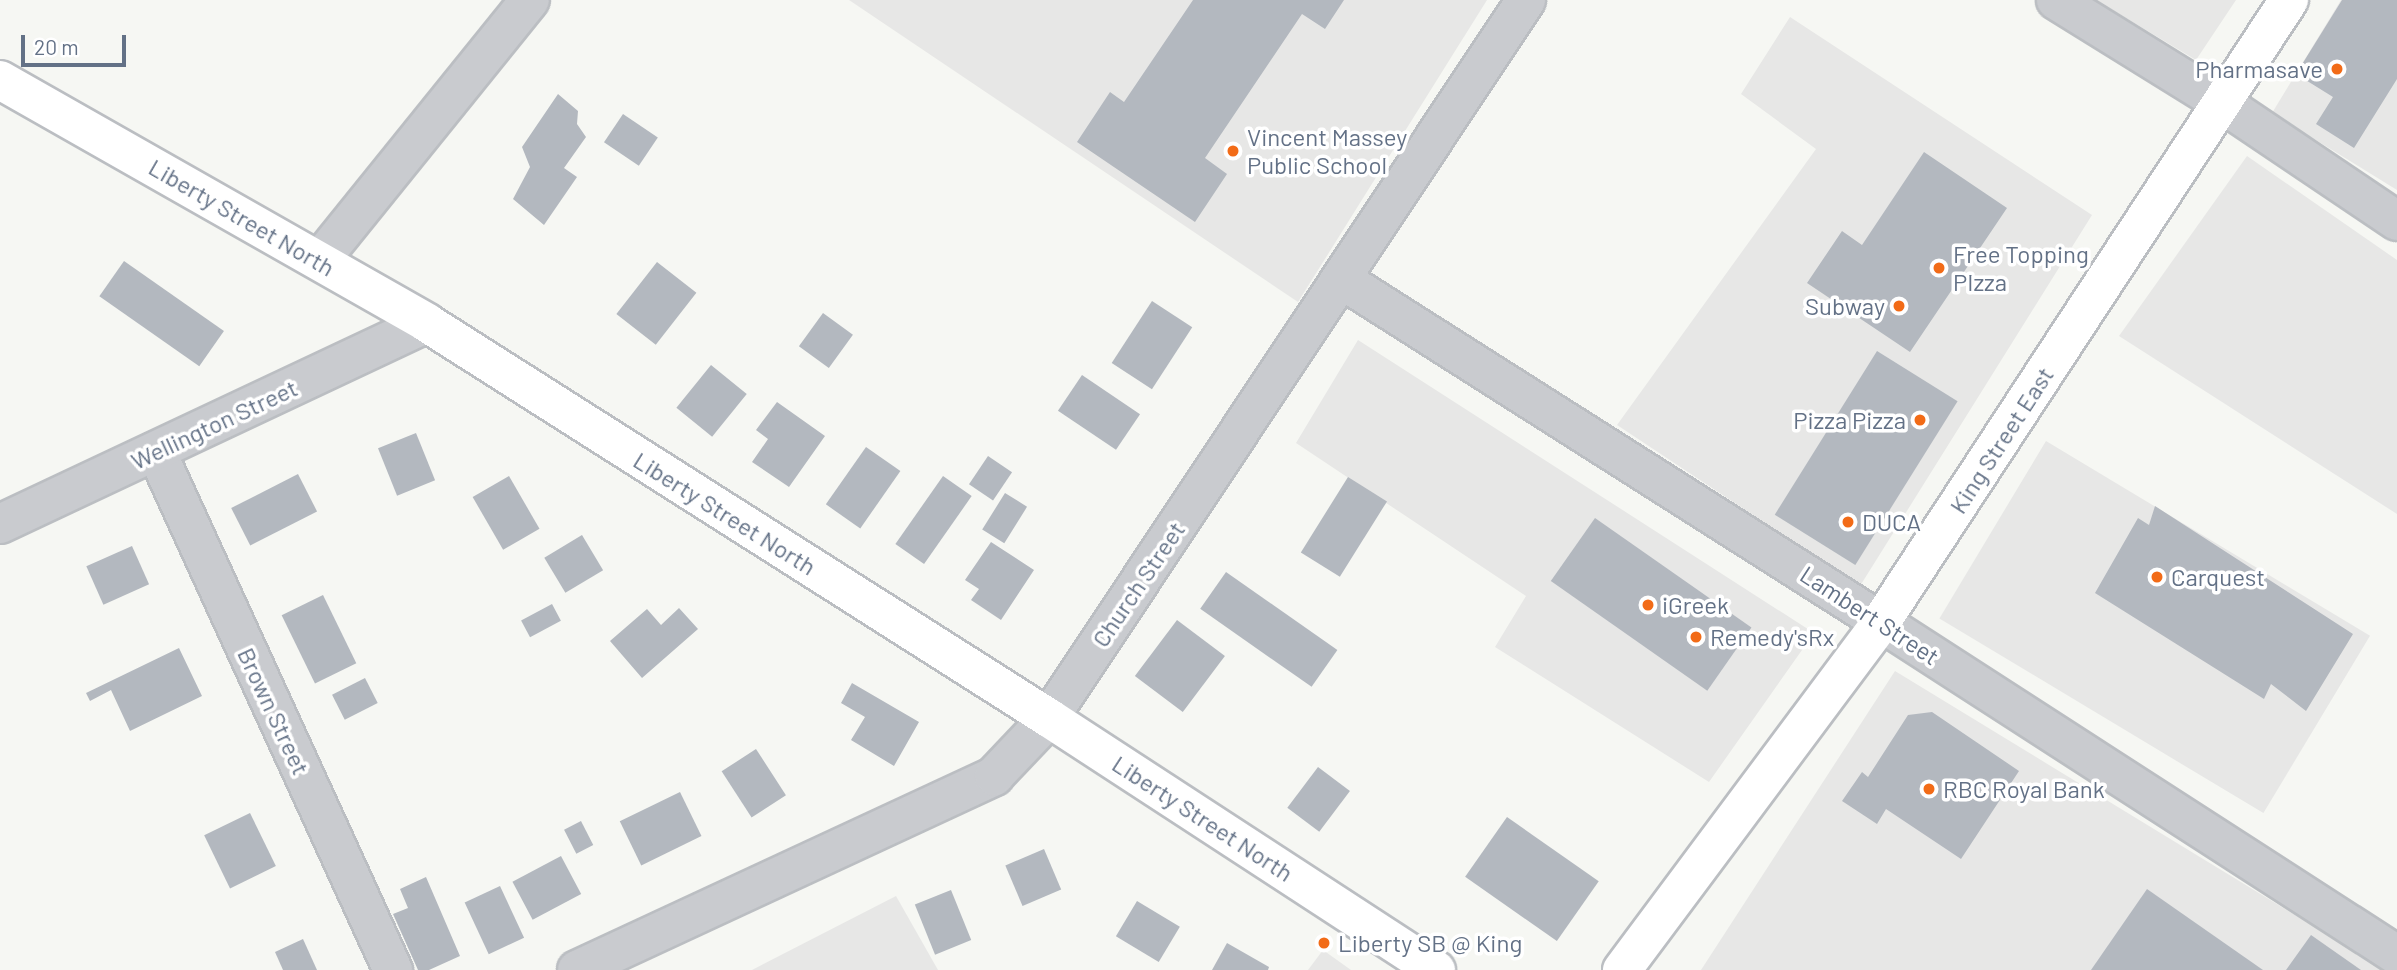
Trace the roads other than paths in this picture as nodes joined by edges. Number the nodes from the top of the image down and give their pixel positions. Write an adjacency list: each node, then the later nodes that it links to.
1 (530, 0): 8 (street)
2 (1526, 0): 9 (street, Church Street)
3 (2056, 0): 6 (street)
4 (2289, 0): 6 (main road, King Street East)
5 (0, 79): 8 (main road, Liberty Street North)
6 (2222, 103): 7 (street); 13 (main road, King Street East)
7 (2397, 221)
8 (320, 260): 10 (main road, Liberty Street North)
9 (1341, 279): 13 (street, Lambert Street); 14 (street, Church Street)
10 (426, 323): 11 (street, Wellington Street); 14 (main road, Liberty Street North)
11 (156, 450): 12 (street, Wellington Street); 16 (street, Brown Street)
12 (0, 524)
13 (1881, 622): 15 (street, Lambert Street); 19 (main road, King Street East)
14 (1049, 718): 17 (street, Church Street); 18 (main road, Liberty Street North)
15 (2397, 956)
16 (393, 970)
17 (577, 970)
18 (1436, 970)
19 (1622, 970)

